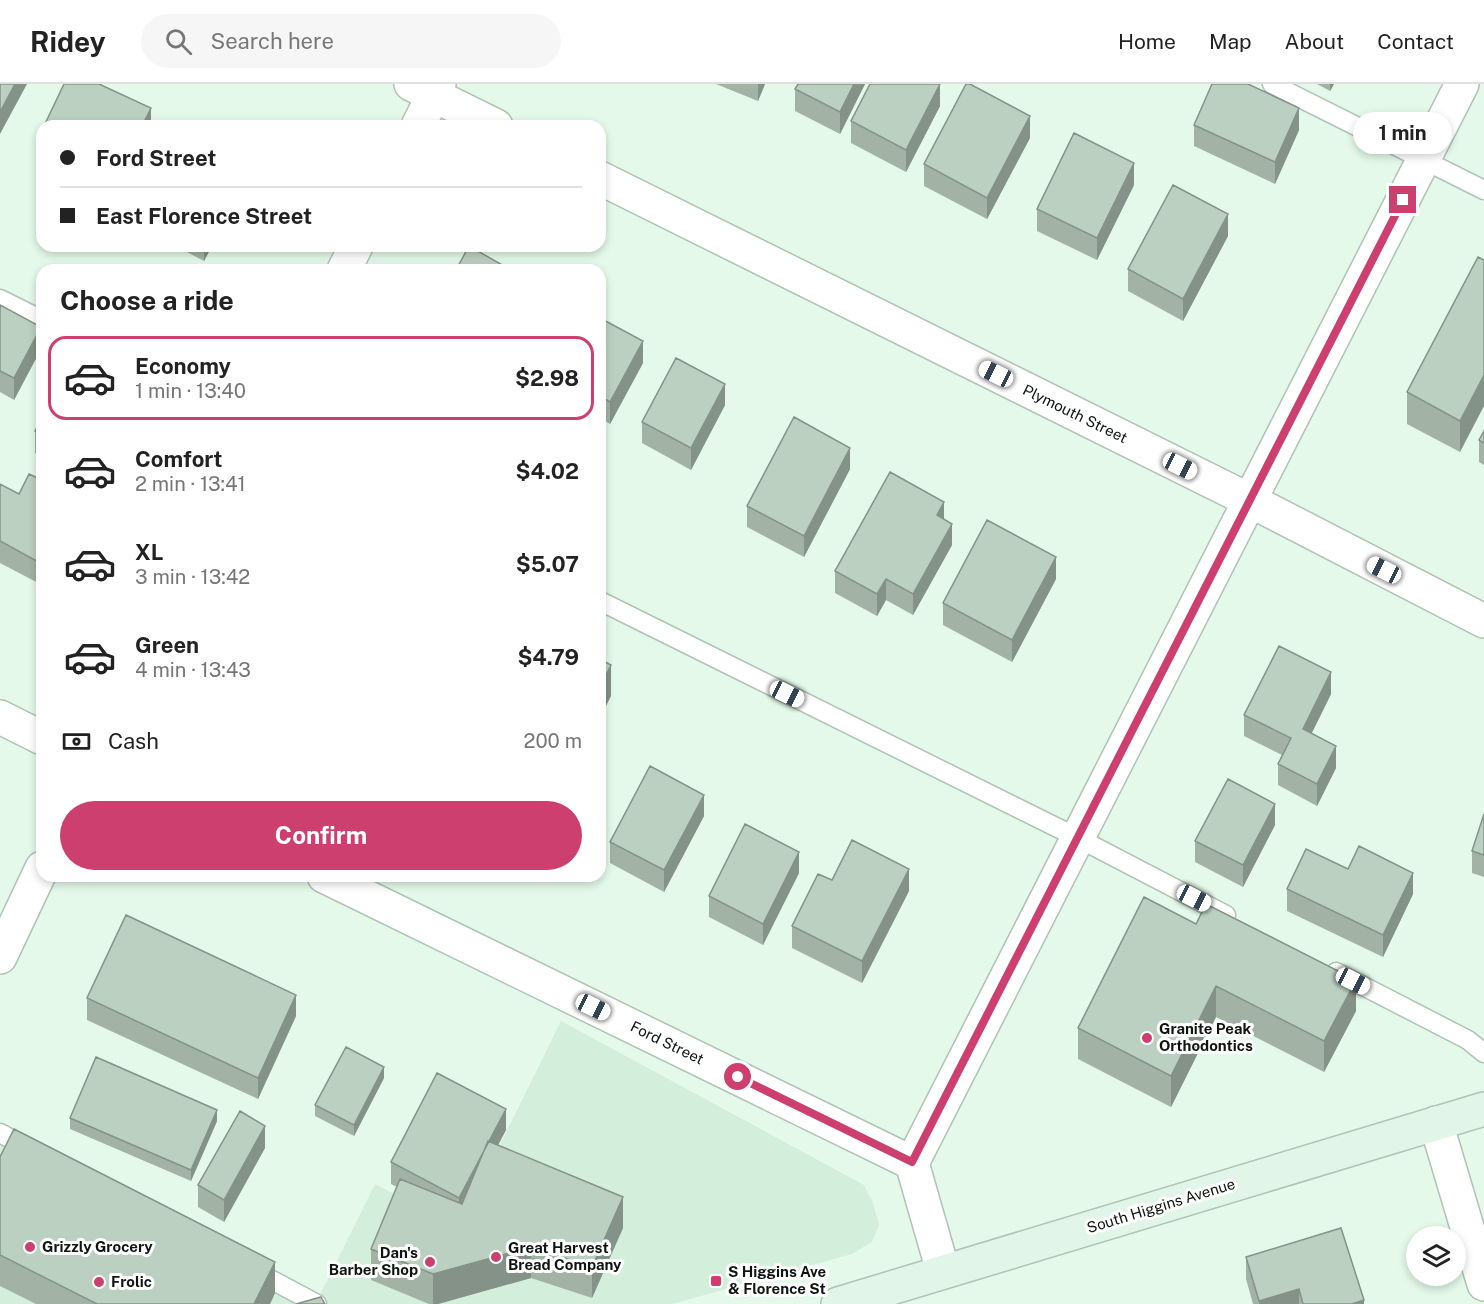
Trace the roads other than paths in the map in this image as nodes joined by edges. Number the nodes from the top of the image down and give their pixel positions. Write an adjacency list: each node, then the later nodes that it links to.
1 (1272, 84): 6 (lane)
2 (1462, 84): 6 (street)
3 (428, 88): 4 (street); 5 (street)
4 (419, 120)
5 (485, 120)
6 (1424, 159): 8 (lane); 11 (street)
7 (606, 181): 11 (street, Plymouth Street)
8 (1484, 190)
9 (0, 299): 10 (lane)
10 (36, 317)
11 (1251, 501): 13 (street, Plymouth Street); 16 (street)
12 (606, 604): 16 (lane)
13 (1484, 621)
14 (0, 717): 15 (street)
15 (36, 735)
16 (1078, 838): 19 (lane); 27 (street)
17 (36, 881): 20 (street)
18 (336, 882): 27 (street, Ford Street)
19 (1236, 920)
20 (0, 957)
21 (1319, 963): 22 (lane)
22 (1484, 1053)
23 (1484, 1109): 24 (main road, South Higgins Avenue)
24 (1436, 1123): 29 (main road, South Higgins Avenue); 30 (street)
25 (0, 1133): 26 (lane)
26 (44, 1157)
27 (912, 1162): 29 (street)
28 (243, 1264): 31 (lane)
29 (943, 1271): 32 (main road, South Higgins Avenue)
30 (1484, 1284)
31 (317, 1304)
32 (838, 1304)

